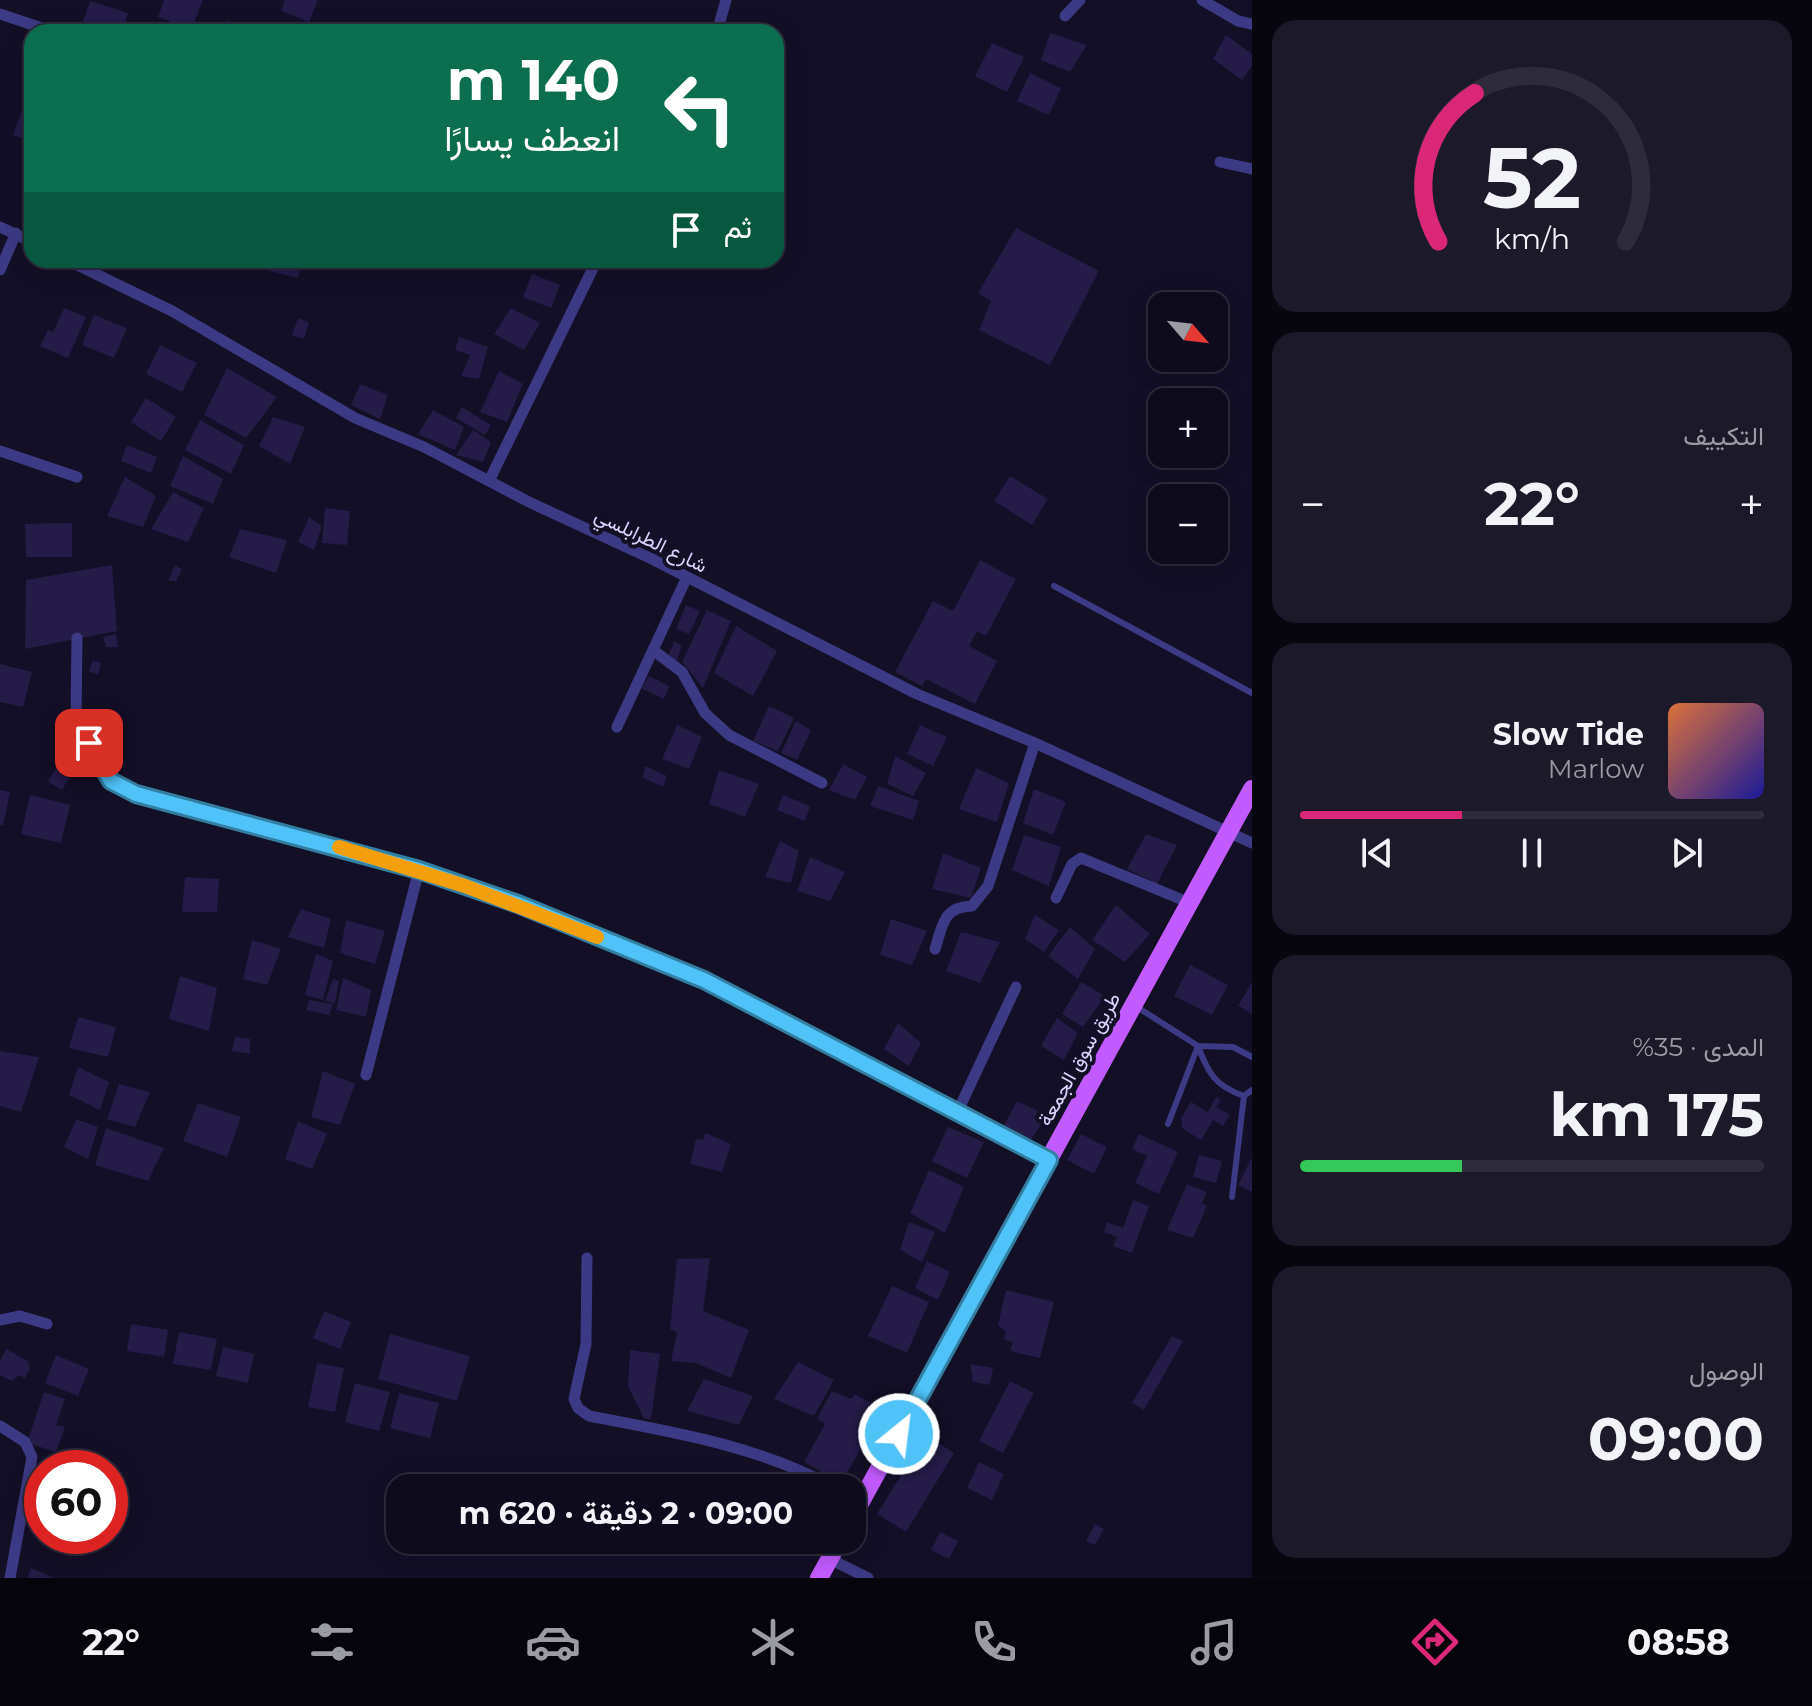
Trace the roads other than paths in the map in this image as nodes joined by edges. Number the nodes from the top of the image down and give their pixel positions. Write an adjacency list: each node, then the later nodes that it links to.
1 (726, 0): 7 (street)
2 (1080, 0): 5 (street)
3 (1202, 0): 8 (street)
4 (0, 14): 6 (street)
5 (1065, 16)
6 (30, 24)
7 (719, 24)
8 (1252, 24)
9 (1220, 162): 10 (street)
10 (1252, 169)
11 (0, 227): 12 (street)
12 (16, 233): 13 (street); 16 (street)
13 (24, 238)
14 (83, 268): 19 (street, شارع الطرابلسي)
15 (593, 268): 19 (street)
16 (0, 270)
17 (0, 451): 18 (street)
18 (77, 477)
19 (489, 481): 20 (street, شارع الطرابلسي)
20 (687, 577): 23 (street); 26 (street, شارع الطرابلسي)
21 (1054, 586): 24 (lane)
22 (77, 638): 31 (street)
23 (653, 650): 25 (street); 27 (street)
24 (1252, 693)
25 (617, 727)
26 (1035, 743): 29 (street, شارع الطرابلسي); 34 (street)
27 (822, 783)
28 (1252, 789): 29 (main road, طريق سوق الجمعة)
29 (1228, 834): 30 (street, شارع الطرابلسي); 33 (main road, طريق سوق الجمعة)
30 (1252, 843)
31 (419, 870): 39 (street); 42 (street)
32 (1056, 898): 33 (street)
33 (1190, 903): 36 (main road, طريق سوق الجمعة)
34 (935, 949)
35 (1016, 987): 42 (street)
36 (1134, 1005): 37 (lane); 44 (main road, طريق سوق الجمعة)
37 (1198, 1046): 38 (lane); 41 (lane); 43 (lane)
38 (1252, 1057)
39 (366, 1075)
40 (1252, 1090): 41 (lane)
41 (1244, 1096): 45 (lane)
42 (957, 1113): 44 (street)
43 (1168, 1124)
44 (1049, 1160): 51 (main road, طريق سوق الجمعة)
45 (1232, 1197)
46 (587, 1258): 50 (street)
47 (0, 1320): 48 (street)
48 (47, 1324)
49 (0, 1426): 54 (street)
50 (810, 1474)
51 (866, 1486)
52 (833, 1554): 53 (main road)
53 (830, 1559): 55 (main road); 56 (street)
54 (10, 1578)
55 (819, 1578)
56 (868, 1578)

